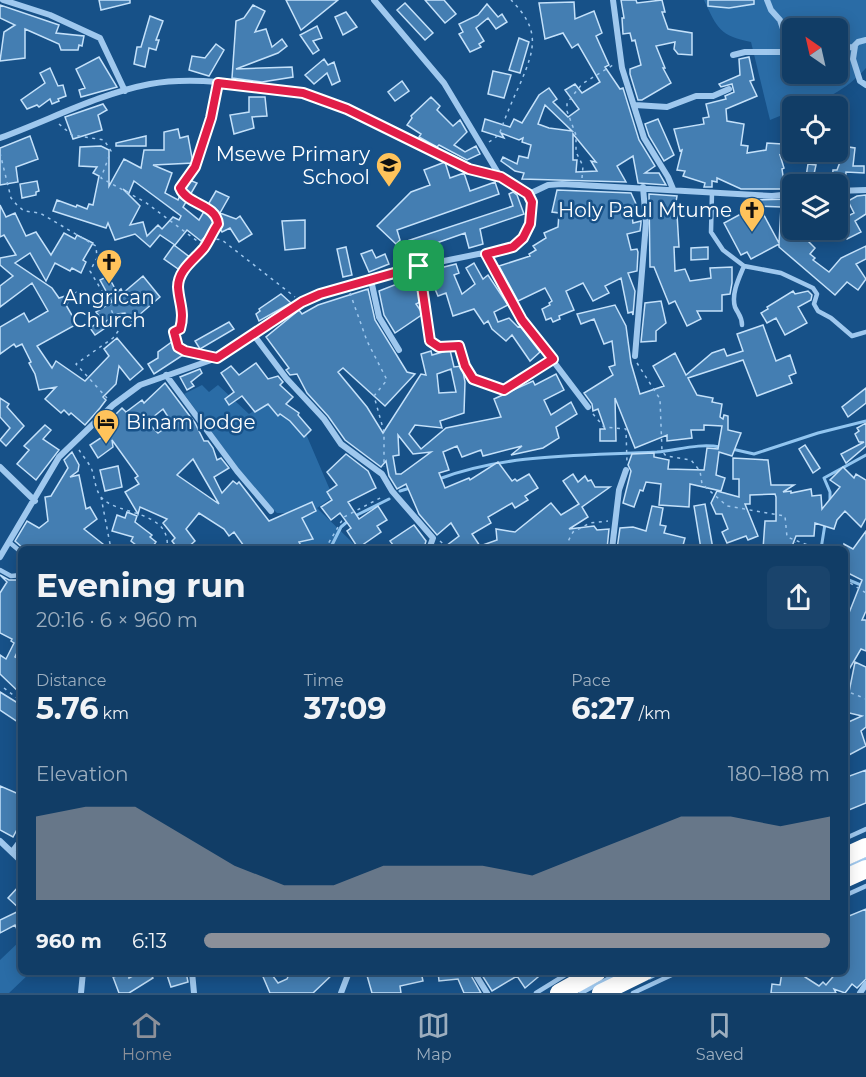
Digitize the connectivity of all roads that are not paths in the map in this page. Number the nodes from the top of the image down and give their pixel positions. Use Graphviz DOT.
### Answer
graph roads {
  1 [pos="3,0"];
  2 [pos="374,0"];
  3 [pos="613,0"];
  4 [pos="767,0"];
  5 [pos="782,26"];
  6 [pos="866,40"];
  7 [pos="855,46"];
  8 [pos="848,47"];
  9 [pos="782,53"];
  10 [pos="733,55"];
  11 [pos="866,85"];
  12 [pos="729,89"];
  13 [pos="125,91"];
  14 [pos="635,105"];
  15 [pos="0,138"];
  16 [pos="501,177"];
  17 [pos="643,187"];
  18 [pos="673,189"];
  19 [pos="866,190"];
  20 [pos="848,191"];
  21 [pos="712,192"];
  22 [pos="528,194"];
  23 [pos="782,195"];
  24 [pos="486,254"];
  25 [pos="744,266"];
  26 [pos="371,280"];
  27 [pos="742,325"];
  28 [pos="866,332"];
  29 [pos="254,334"];
  30 [pos="399,350"];
  31 [pos="635,356"];
  32 [pos="166,375"];
  33 [pos="588,407"];
  34 [pos="0,467"];
  35 [pos="626,470"];
  36 [pos="35,501"];
  37 [pos="271,511"];
  38 [pos="9,543"];
  39 [pos="431,546"];
  40 [pos="612,546"];
  41 [pos="18,550"];
  42 [pos="0,556"];
  43 [pos="0,570"];
  44 [pos="18,575"];
  45 [pos="866,829"];
  46 [pos="848,837"];
  47 [pos="0,841"];
  48 [pos="18,844"];
  49 [pos="866,847"];
  50 [pos="12,852"];
  51 [pos="848,855"];
  52 [pos="18,858"];
  53 [pos="866,859"];
  54 [pos="848,867"];
  55 [pos="866,869"];
  56 [pos="848,877"];
  57 [pos="866,886"];
  58 [pos="848,894"];
  59 [pos="83,975"];
  60 [pos="192,975"];
  61 [pos="348,975"];
  62 [pos="476,975"];
  63 [pos="567,975"];
  64 [pos="589,975"];
  65 [pos="615,975"];
  66 [pos="638,975"];
  67 [pos="672,975"];
  68 [pos="866,984"];
  69 [pos="556,987"];
  70 [pos="81,993"];
  71 [pos="195,993"];
  72 [pos="341,993"];
  73 [pos="487,993"];
  74 [pos="536,993"];
  75 [pos="581,993"];
  76 [pos="601,993"];
  77 [pos="633,993"];
  78 [pos="860,993"];
  1 -- 13 [label="street"];
  2 -- 16 [label="street"];
  3 -- 14 [label="street"];
  4 -- 5 [label="street"];
  6 -- 7 [label="street"];
  7 -- 8 [label="street"];
  7 -- 11 [label="street"];
  9 -- 10 [label="street"];
  12 -- 14 [label="street"];
  13 -- 15 [label="street"];
  13 -- 16 [label="street"];
  14 -- 18 [label="street"];
  16 -- 22 [label="street"];
  17 -- 18 [label="street"];
  17 -- 22 [label="street"];
  17 -- 31 [label="street"];
  18 -- 21 [label="street"];
  19 -- 20 [label="street"];
  21 -- 23 [label="street"];
  21 -- 25 [label="lane"];
  22 -- 24 [label="street"];
  24 -- 26 [label="street"];
  24 -- 33 [label="street"];
  25 -- 27 [label="lane"];
  25 -- 28 [label="lane"];
  26 -- 29 [label="street"];
  26 -- 30 [label="street"];
  29 -- 32 [label="street"];
  29 -- 39 [label="street"];
  32 -- 36 [label="street"];
  32 -- 37 [label="street"];
  34 -- 36 [label="street"];
  35 -- 40 [label="street"];
  36 -- 38 [label="street"];
  38 -- 41 [label="lane"];
  38 -- 42 [label="street"];
  43 -- 44 [label="lane"];
  45 -- 46 [label="lane"];
  47 -- 50 [label="street"];
  48 -- 50 [label="street"];
  49 -- 51 [label="highway"];
  50 -- 52 [label="street"];
  53 -- 54 [label="lane"];
  55 -- 56 [label="highway"];
  57 -- 58 [label="lane"];
  59 -- 70 [label="street"];
  60 -- 71 [label="street"];
  61 -- 72 [label="street"];
  62 -- 73 [label="street"];
  63 -- 69 [label="lane"];
  64 -- 69 [label="highway"];
  65 -- 75 [label="lane"];
  66 -- 76 [label="highway"];
  67 -- 77 [label="lane"];
  68 -- 78 [label="street"];
  69 -- 74 [label="lane"];
}
